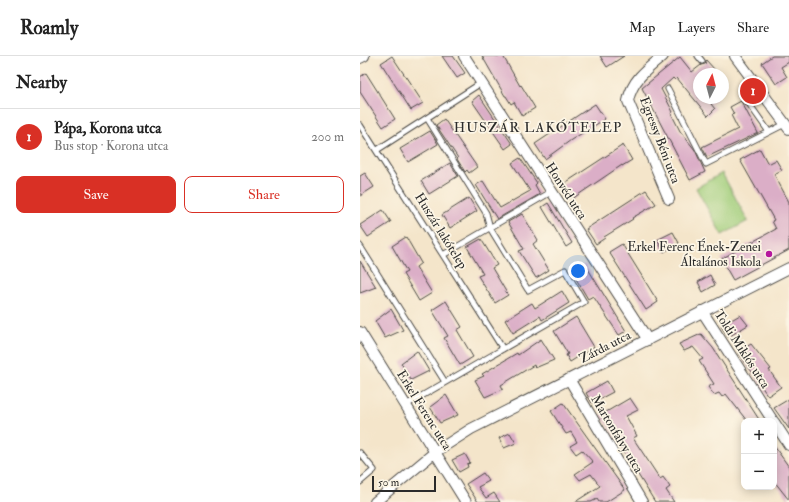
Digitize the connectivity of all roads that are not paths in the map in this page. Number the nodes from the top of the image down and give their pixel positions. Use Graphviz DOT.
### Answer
graph roads {
  1 [pos="364,56"];
  2 [pos="464,56"];
  3 [pos="663,56"];
  4 [pos="698,56"];
  5 [pos="735,56"];
  6 [pos="360,58"];
  7 [pos="702,61"];
  8 [pos="754,81"];
  9 [pos="481,83"];
  10 [pos="668,89"];
  11 [pos="427,118"];
  12 [pos="360,125"];
  13 [pos="787,126"];
  14 [pos="769,132"];
  15 [pos="377,150"];
  16 [pos="551,192"];
  17 [pos="669,199"];
  18 [pos="490,228"];
  19 [pos="360,246"];
  20 [pos="444,255"];
  21 [pos="789,268"];
  22 [pos="702,312"];
  23 [pos="360,332"];
  24 [pos="648,340"];
  25 [pos="503,350"];
  26 [pos="569,380"];
  27 [pos="445,382"];
  28 [pos="406,405"];
  29 [pos="771,418"];
  30 [pos="777,427"];
  31 [pos="789,445"];
  32 [pos="435,452"];
  33 [pos="360,453"];
  34 [pos="360,482"];
  35 [pos="375,502"];
  36 [pos="466,502"];
  37 [pos="642,502"];
  1 -- 6 [label="street"];
  2 -- 9 [label="street, Honvéd utca"];
  3 -- 17 [label="street, Egressy Béni utca"];
  4 -- 7 [label="lane"];
  5 -- 8 [label="street"];
  8 -- 13 [label="street"];
  8 -- 14 [label="lane"];
  9 -- 11 [label="lane"];
  9 -- 16 [label="street, Honvéd utca"];
  10 -- 14 [label="lane"];
  11 -- 15 [label="lane"];
  11 -- 18 [label="lane"];
  12 -- 15 [label="lane, Huszár lakótelep"];
  13 -- 14 [label="lane"];
  15 -- 20 [label="lane, Huszár lakótelep"];
  16 -- 18 [label="lane"];
  16 -- 24 [label="street, Honvéd utca"];
  18 -- 20 [label="lane"];
  18 -- 25 [label="lane"];
  19 -- 27 [label="lane"];
  20 -- 25 [label="lane, Huszár lakótelep"];
  21 -- 22 [label="street, Zárda utca"];
  22 -- 24 [label="street, Zárda utca"];
  22 -- 29 [label="street, Toldi Miklós utca"];
  23 -- 28 [label="street, Erkel Ferenc utca"];
  24 -- 26 [label="street, Zárda utca"];
  25 -- 27 [label="lane"];
  26 -- 32 [label="street, Zárda utca"];
  26 -- 37 [label="street, Martonfalvy utca"];
  27 -- 28 [label="lane"];
  28 -- 32 [label="street, Erkel Ferenc utca"];
  30 -- 31 [label="street, Toldi Miklós utca"];
  32 -- 35 [label="street, Zárda utca"];
  32 -- 36 [label="street, Erkel Ferenc utca"];
  33 -- 34 [label="lane"];
}
